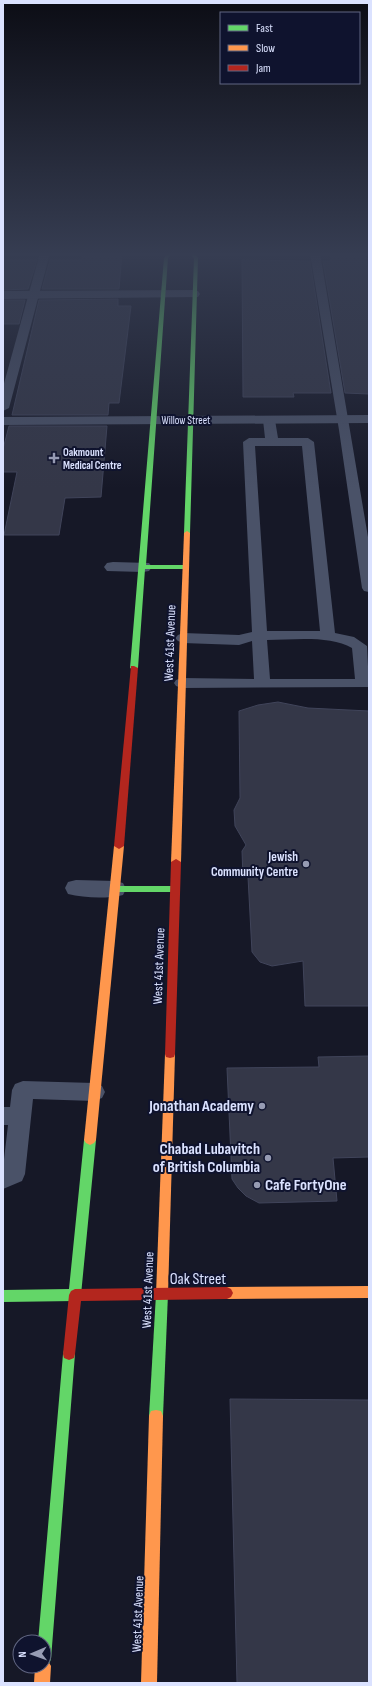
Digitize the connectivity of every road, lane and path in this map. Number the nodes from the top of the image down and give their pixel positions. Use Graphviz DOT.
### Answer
graph roads {
  1 [pos="21,332"];
  2 [pos="160,332"];
  3 [pos="193,332"];
  4 [pos="328,332"];
  5 [pos="3,408"];
  6 [pos="343,419"];
  7 [pos="369,419"];
  8 [pos="154,420"];
  9 [pos="191,420"];
  10 [pos="269,420"];
  11 [pos="3,421"];
  12 [pos="272,442"];
  13 [pos="113,567"];
  14 [pos="143,567"];
  15 [pos="186,567"];
  16 [pos="369,588"];
  17 [pos="259,635"];
  18 [pos="328,636"];
  19 [pos="183,638"];
  20 [pos="182,683"];
  21 [pos="262,683"];
  22 [pos="76,888"];
  23 [pos="115,888"];
  24 [pos="174,889"];
  25 [pos="94,1092"];
  26 [pos="12,1116"];
  27 [pos="3,1179"];
  28 [pos="369,1292"];
  29 [pos="162,1294"];
  30 [pos="75,1295"];
  31 [pos="3,1296"];
  32 [pos="46,1634"];
  33 [pos="149,1683"];
  1 -- 5 [label="lane"];
  2 -- 8 [label="main road"];
  3 -- 9 [label="main road, West 41st Avenue"];
  4 -- 6 [label="lane"];
  6 -- 7 [label="street, Willow Street"];
  6 -- 10 [label="street, Willow Street"];
  6 -- 16 [label="lane"];
  8 -- 9 [label="street, Willow Street"];
  8 -- 11 [label="street, Willow Street"];
  8 -- 14 [label="main road"];
  9 -- 10 [label="street, Willow Street"];
  9 -- 15 [label="main road, West 41st Avenue"];
  10 -- 12 [label="lane"];
  12 -- 17 [label="lane"];
  12 -- 18 [label="lane"];
  13 -- 14 [label="street"];
  14 -- 15 [label="main road"];
  14 -- 23 [label="main road"];
  15 -- 19 [label="main road, West 41st Avenue"];
  17 -- 18 [label="lane"];
  17 -- 19 [label="lane"];
  17 -- 21 [label="lane"];
  18 -- 21 [label="lane"];
  19 -- 20 [label="main road, West 41st Avenue"];
  20 -- 21 [label="lane"];
  20 -- 24 [label="main road, West 41st Avenue"];
  22 -- 23 [label="street"];
  23 -- 24 [label="main road"];
  23 -- 25 [label="main road"];
  24 -- 29 [label="main road, West 41st Avenue"];
  25 -- 26 [label="lane"];
  25 -- 30 [label="main road"];
  26 -- 27 [label="lane"];
  28 -- 29 [label="main road, Oak Street"];
  29 -- 30 [label="main road, Oak Street"];
  29 -- 33 [label="main road, West 41st Avenue"];
  30 -- 31 [label="main road, Oak Street"];
  30 -- 32 [label="main road"];
}
